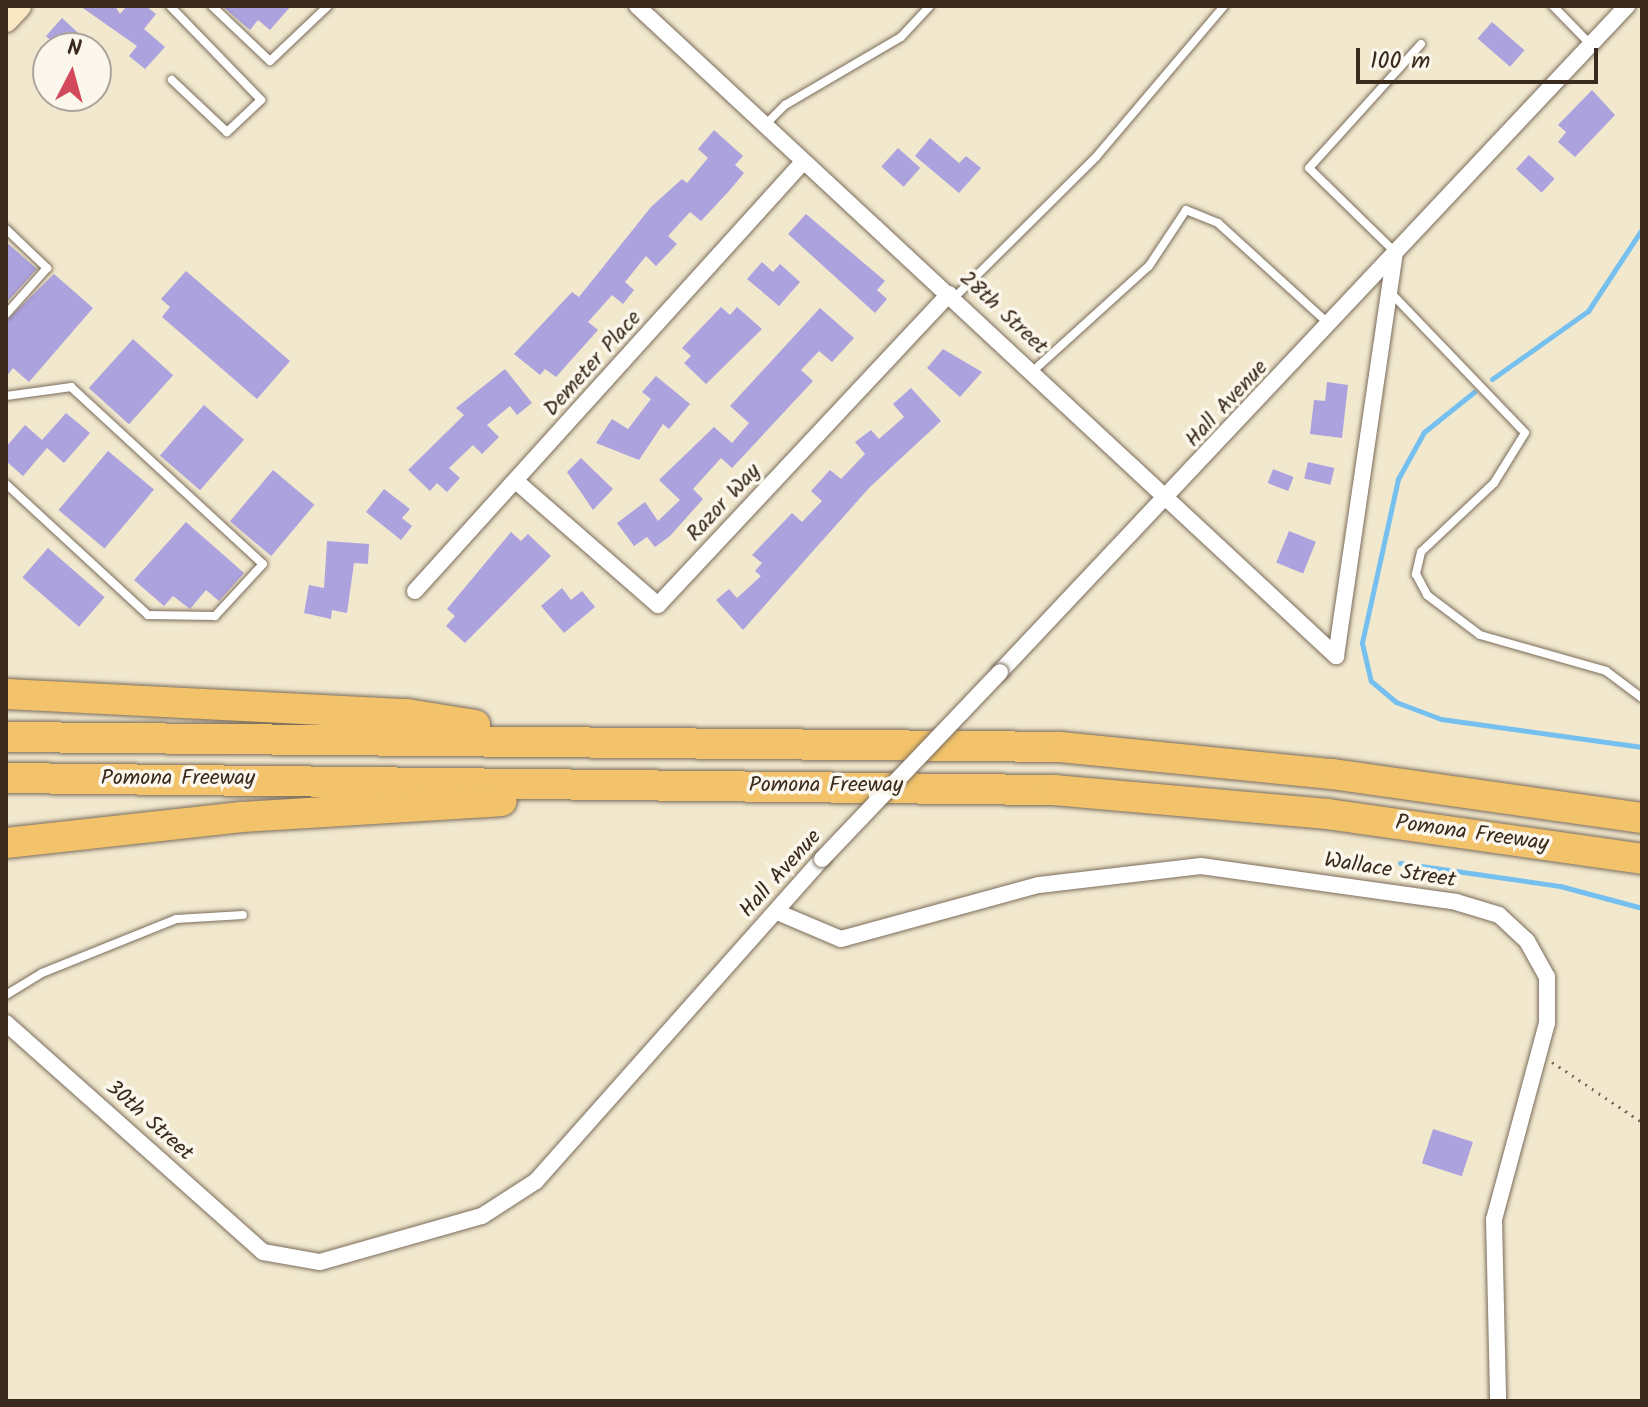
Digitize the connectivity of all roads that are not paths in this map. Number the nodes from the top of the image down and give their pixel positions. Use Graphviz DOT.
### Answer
graph roads {
  1 [pos="19,6"];
  2 [pos="170,6"];
  3 [pos="212,6"];
  4 [pos="328,6"];
  5 [pos="637,6"];
  6 [pos="930,6"];
  7 [pos="1224,6"];
  8 [pos="1553,6"];
  9 [pos="1627,6"];
  10 [pos="6,20"];
  11 [pos="1421,44"];
  12 [pos="1592,45"];
  13 [pos="172,80"];
  14 [pos="764,126"];
  15 [pos="802,163"];
  16 [pos="6,229"];
  17 [pos="1396,252"];
  18 [pos="1390,292"];
  19 [pos="952,296"];
  20 [pos="6,314"];
  21 [pos="1330,325"];
  22 [pos="1033,371"];
  23 [pos="6,396"];
  24 [pos="517,482"];
  25 [pos="6,484"];
  26 [pos="1170,497"];
  27 [pos="415,591"];
  28 [pos="6,694"];
  29 [pos="1642,698"];
  30 [pos="6,737"];
  31 [pos="563,739"];
  32 [pos="6,778"];
  33 [pos="737,787"];
  34 [pos="1642,818"];
  35 [pos="6,843"];
  36 [pos="1642,859"];
  37 [pos="777,912"];
  38 [pos="243,915"];
  39 [pos="6,995"];
  40 [pos="6,1023"];
  41 [pos="263,1252"];
  42 [pos="1498,1401"];
  1 -- 10 [label="main road"];
  2 -- 13 [label="lane"];
  3 -- 4 [label="lane"];
  5 -- 14 [label="street, 28th Street"];
  6 -- 14 [label="lane"];
  7 -- 19 [label="lane"];
  8 -- 12 [label="lane"];
  9 -- 12 [label="street, Hall Avenue"];
  11 -- 17 [label="lane"];
  12 -- 17 [label="street, Hall Avenue"];
  14 -- 15 [label="street, 28th Street"];
  15 -- 19 [label="street, 28th Street"];
  15 -- 24 [label="street, Demeter Place"];
  16 -- 20 [label="lane"];
  17 -- 18 [label="street"];
  17 -- 21 [label="street, Hall Avenue"];
  18 -- 26 [label="street, 28th Street"];
  18 -- 29 [label="lane"];
  19 -- 22 [label="street, 28th Street"];
  19 -- 24 [label="street, Razor Way"];
  21 -- 22 [label="lane"];
  21 -- 26 [label="street, Hall Avenue"];
  22 -- 26 [label="street, 28th Street"];
  23 -- 25 [label="lane"];
  24 -- 27 [label="street, Demeter Place"];
  26 -- 37 [label="street, Hall Avenue, bridge"];
  28 -- 31 [label="highway"];
  30 -- 31 [label="highway, Pomona Freeway"];
  31 -- 34 [label="highway, Pomona Freeway"];
  32 -- 33 [label="highway, Pomona Freeway"];
  33 -- 35 [label="highway"];
  33 -- 36 [label="highway, Pomona Freeway"];
  37 -- 41 [label="street, Hall Avenue"];
  37 -- 42 [label="street, Wallace Street"];
  38 -- 39 [label="lane"];
  40 -- 41 [label="street, 30th Street"];
}
